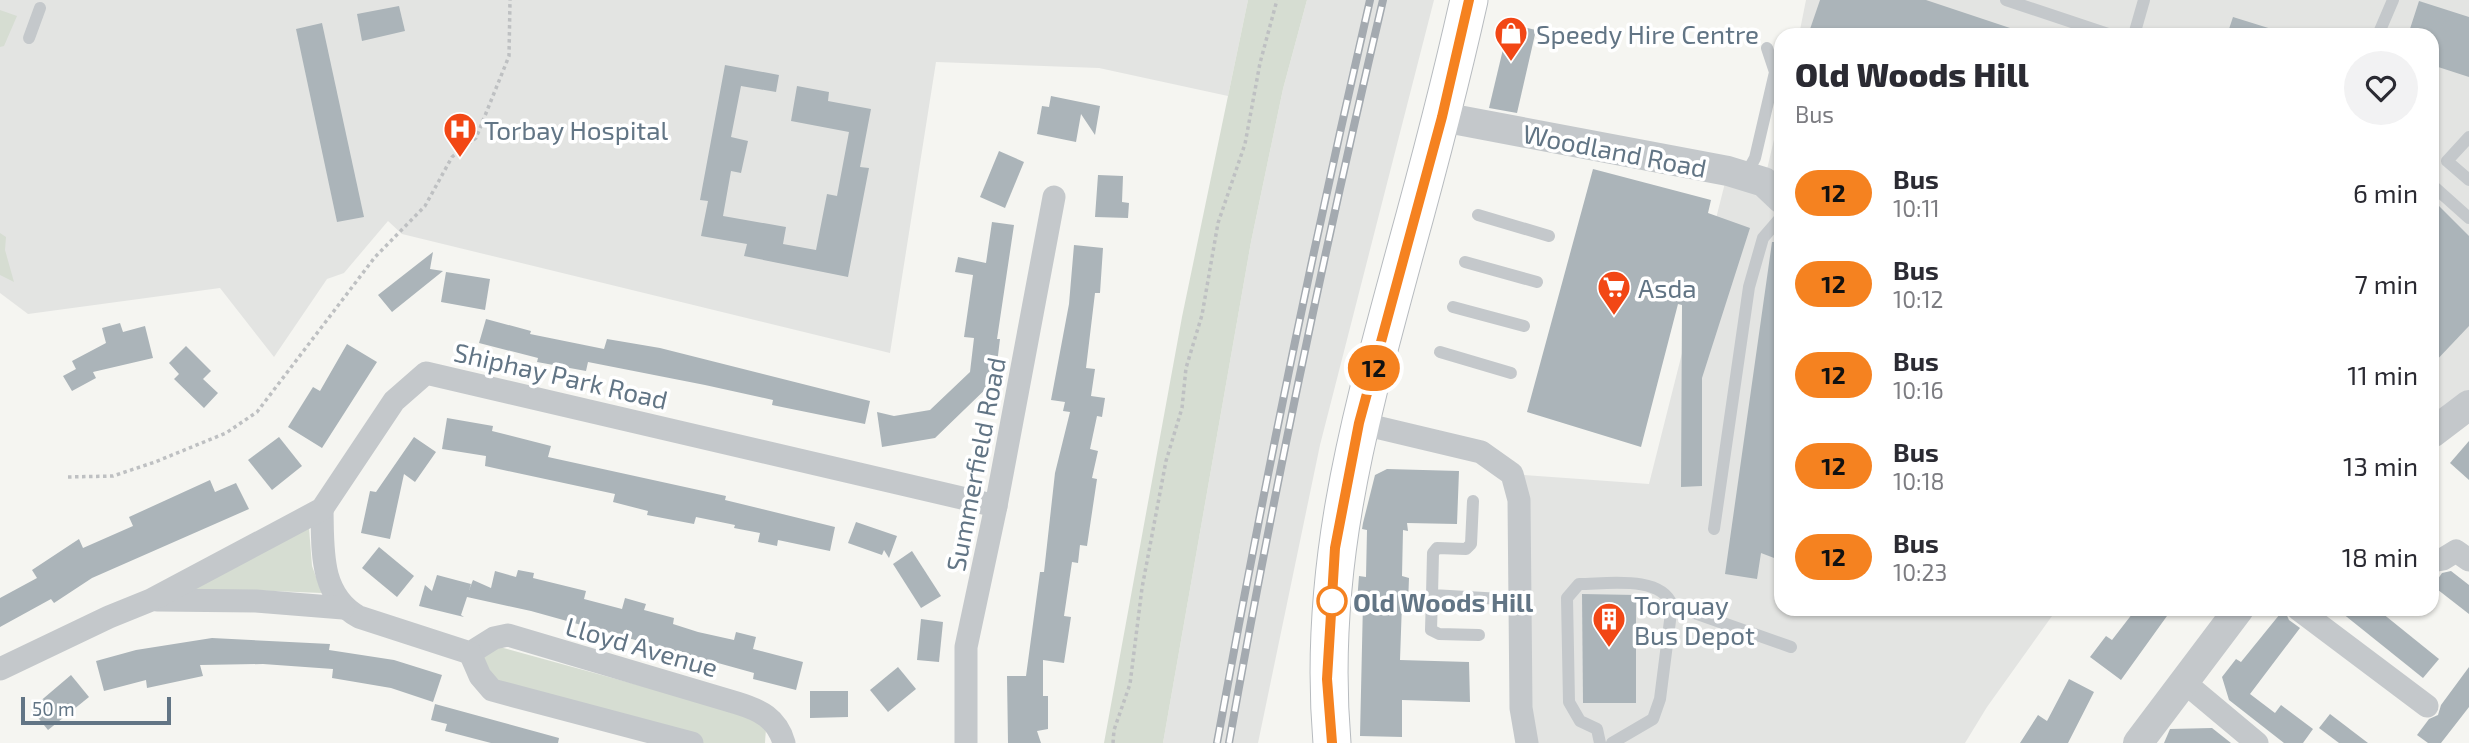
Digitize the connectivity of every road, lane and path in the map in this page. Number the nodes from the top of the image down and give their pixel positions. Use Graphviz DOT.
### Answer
graph roads {
  1 [pos="510,0"];
  2 [pos="1277,0"];
  3 [pos="1469,0"];
  4 [pos="2006,0"];
  5 [pos="2144,0"];
  6 [pos="2393,0"];
  7 [pos="40,8"];
  8 [pos="2090,28"];
  9 [pos="2136,28"];
  10 [pos="2381,28"];
  11 [pos="29,38"];
  12 [pos="1767,48"];
  13 [pos="1442,117"];
  14 [pos="2469,137"];
  15 [pos="1745,176"];
  16 [pos="2469,180"];
  17 [pos="1774,191"];
  18 [pos="2439,191"];
  19 [pos="1054,197"];
  20 [pos="1478,215"];
  21 [pos="2469,218"];
  22 [pos="1774,225"];
  23 [pos="1549,236"];
  24 [pos="1465,262"];
  25 [pos="1537,282"];
  26 [pos="1453,307"];
  27 [pos="1524,326"];
  28 [pos="1440,352"];
  29 [pos="1511,373"];
  30 [pos="2468,407"];
  31 [pos="1359,423"];
  32 [pos="2439,428"];
  33 [pos="68,477"];
  34 [pos="1473,501"];
  35 [pos="996,506"];
  36 [pos="322,509"];
  37 [pos="1714,529"];
  38 [pos="2469,559"];
  39 [pos="2439,560"];
  40 [pos="1432,595"];
  41 [pos="151,600"];
  42 [pos="1518,600"];
  43 [pos="1672,606"];
  44 [pos="343,608"];
  45 [pos="2234,616"];
  46 [pos="2307,616"];
  47 [pos="1479,635"];
  48 [pos="1791,647"];
  49 [pos="470,653"];
  50 [pos="0,669"];
  51 [pos="2184,682"];
  52 [pos="2427,706"];
  53 [pos="692,743"];
  54 [pos="784,743"];
  55 [pos="965,743"];
  56 [pos="1113,743"];
  57 [pos="1332,743"];
  58 [pos="1527,743"];
  59 [pos="1600,743"];
  60 [pos="1612,743"];
  61 [pos="2138,743"];
  62 [pos="2257,743"];
  1 -- 33 [label="path"];
  2 -- 56 [label="path"];
  3 -- 13 [label="main road"];
  4 -- 8 [label="lane"];
  5 -- 9 [label="lane"];
  6 -- 10 [label="lane"];
  7 -- 11 [label="lane"];
  12 -- 15 [label="lane"];
  13 -- 15 [label="street, Woodland Road"];
  13 -- 31 [label="main road"];
  14 -- 16 [label="lane"];
  15 -- 17 [label="street, Woodland Road"];
  18 -- 21 [label="lane"];
  19 -- 35 [label="street, Summerfield Road"];
  20 -- 23 [label="lane"];
  22 -- 37 [label="lane"];
  24 -- 25 [label="lane"];
  26 -- 27 [label="lane"];
  28 -- 29 [label="lane"];
  30 -- 32 [label="street"];
  31 -- 42 [label="street"];
  31 -- 57 [label="main road"];
  34 -- 40 [label="lane"];
  35 -- 36 [label="street, Shiphay Park Road"];
  35 -- 55 [label="street, Summerfield Road"];
  36 -- 41 [label="street, Shiphay Park Road"];
  36 -- 44 [label="street"];
  38 -- 39 [label="street"];
  40 -- 42 [label="lane"];
  40 -- 47 [label="lane"];
  41 -- 44 [label="street"];
  41 -- 50 [label="street, Shiphay Park Road"];
  42 -- 58 [label="street"];
  43 -- 48 [label="lane"];
  43 -- 59 [label="lane"];
  43 -- 60 [label="lane"];
  44 -- 49 [label="street"];
  45 -- 51 [label="street"];
  46 -- 52 [label="street"];
  49 -- 53 [label="street"];
  49 -- 54 [label="street, Lloyd Avenue"];
  51 -- 61 [label="street"];
  51 -- 62 [label="street"];
}
